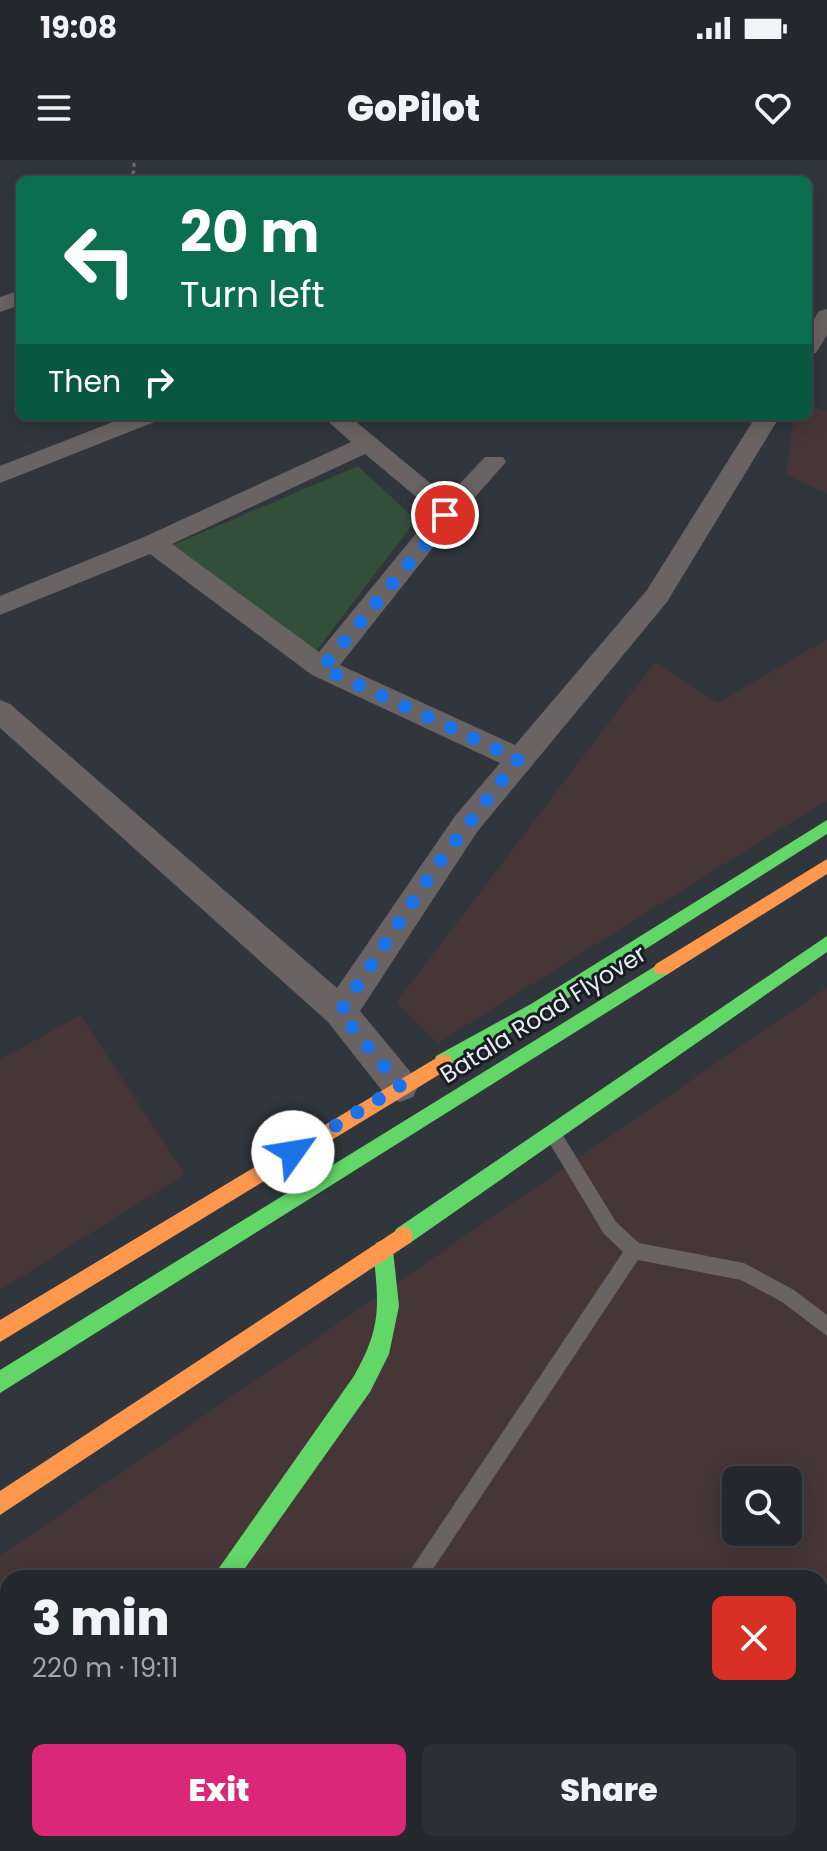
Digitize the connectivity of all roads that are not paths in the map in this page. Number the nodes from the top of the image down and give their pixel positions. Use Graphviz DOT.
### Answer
graph roads {
  1 [pos="827,316"];
  2 [pos="812,341"];
  3 [pos="139,420"];
  4 [pos="339,420"];
  5 [pos="766,420"];
  6 [pos="367,444"];
  7 [pos="494,462"];
  8 [pos="0,475"];
  9 [pos="445,515"];
  10 [pos="153,543"];
  11 [pos="0,606"];
  12 [pos="322,668"];
  13 [pos="5,721"];
  14 [pos="518,759"];
  15 [pos="827,826"];
  16 [pos="827,866"];
  17 [pos="827,943"];
  18 [pos="340,1012"];
  19 [pos="400,1086"];
  20 [pos="552,1133"];
  21 [pos="383,1250"];
  22 [pos="634,1251"];
  23 [pos="827,1327"];
  24 [pos="0,1332"];
  25 [pos="0,1382"];
  26 [pos="0,1504"];
  27 [pos="230,1570"];
  28 [pos="420,1570"];
  1 -- 2 [label="street"];
  3 -- 8 [label="street"];
  4 -- 6 [label="street"];
  5 -- 14 [label="street"];
  6 -- 9 [label="street"];
  6 -- 10 [label="street"];
  7 -- 9 [label="street"];
  9 -- 12 [label="street"];
  10 -- 11 [label="street"];
  10 -- 12 [label="street"];
  12 -- 14 [label="street"];
  13 -- 18 [label="street"];
  14 -- 18 [label="street"];
  15 -- 19 [label="main road"];
  16 -- 25 [label="main road, Batala Road Flyover"];
  17 -- 20 [label="main road"];
  18 -- 19 [label="street"];
  19 -- 24 [label="main road"];
  20 -- 21 [label="main road"];
  20 -- 22 [label="lane"];
  21 -- 26 [label="main road"];
  21 -- 27 [label="main road"];
  22 -- 23 [label="lane"];
  22 -- 28 [label="lane"];
}
